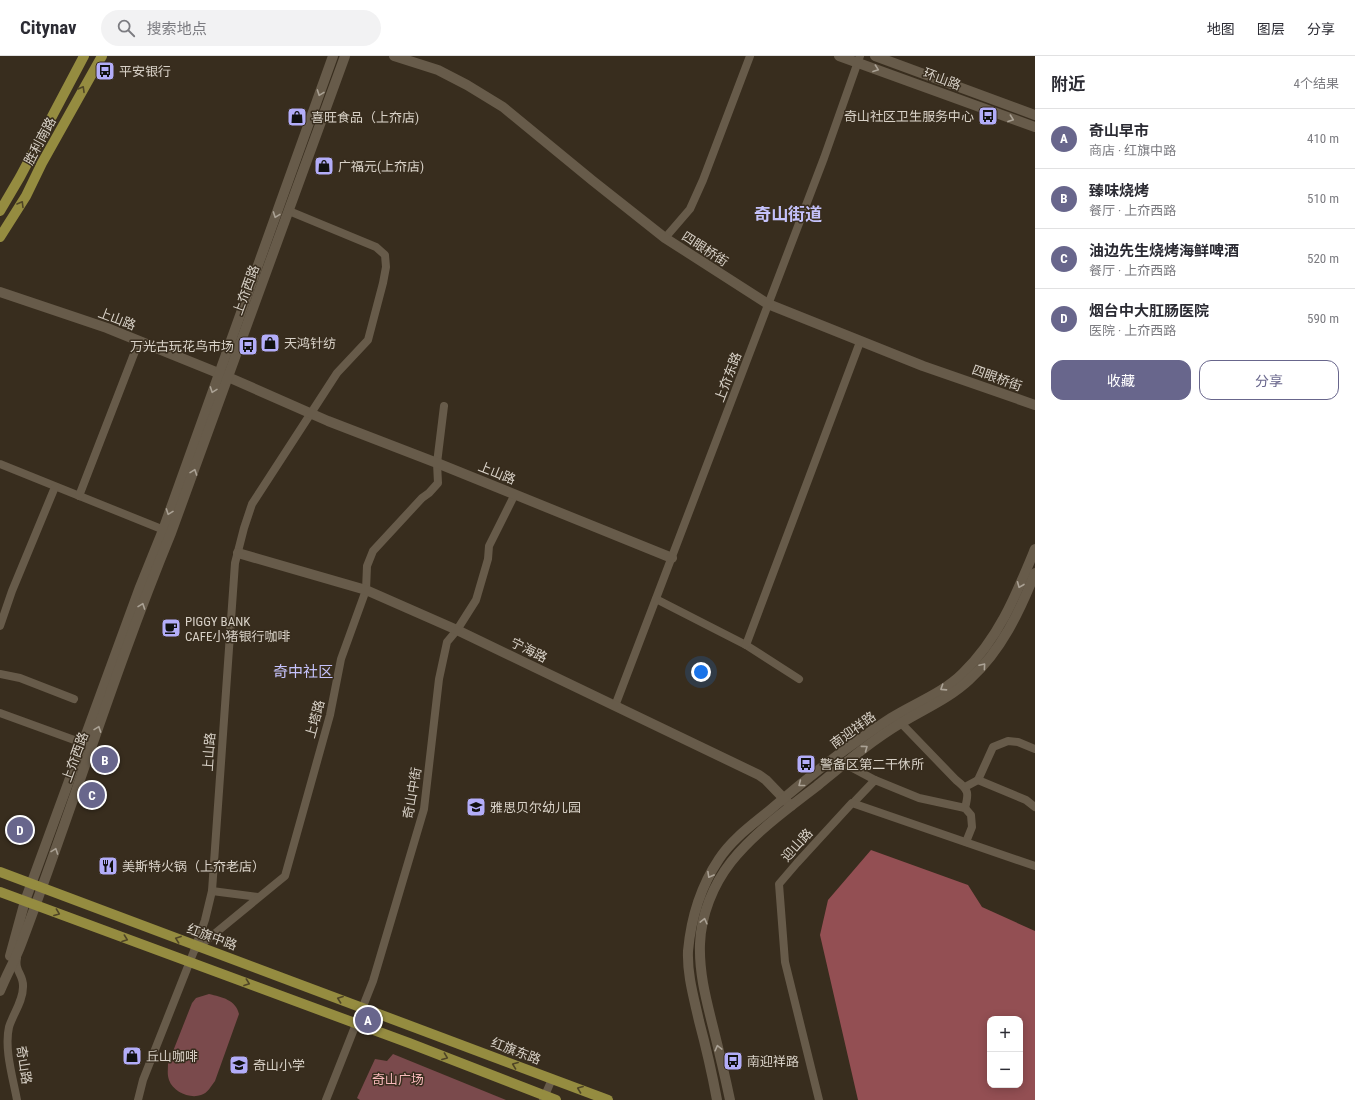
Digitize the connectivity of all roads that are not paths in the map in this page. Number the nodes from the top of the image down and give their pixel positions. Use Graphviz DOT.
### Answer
graph roads {
  1 [pos="84,56"];
  2 [pos="102,56"];
  3 [pos="333,56"];
  4 [pos="345,56"];
  5 [pos="394,56"];
  6 [pos="750,56"];
  7 [pos="839,56"];
  8 [pos="874,56"];
  9 [pos="859,59"];
  10 [pos="1035,115"];
  11 [pos="1035,127"];
  12 [pos="0,211"];
  13 [pos="289,211"];
  14 [pos="0,237"];
  15 [pos="665,238"];
  16 [pos="0,292"];
  17 [pos="768,304"];
  18 [pos="139,341"];
  19 [pos="860,342"];
  20 [pos="224,375"];
  21 [pos="1035,405"];
  22 [pos="444,406"];
  23 [pos="312,413"];
  24 [pos="438,462"];
  25 [pos="0,464"];
  26 [pos="55,486"];
  27 [pos="515,494"];
  28 [pos="79,496"];
  29 [pos="167,531"];
  30 [pos="1035,549"];
  31 [pos="238,553"];
  32 [pos="672,558"];
  33 [pos="1035,573"];
  34 [pos="366,590"];
  35 [pos="656,599"];
  36 [pos="0,626"];
  37 [pos="457,630"];
  38 [pos="746,645"];
  39 [pos="0,674"];
  40 [pos="799,679"];
  41 [pos="74,699"];
  42 [pos="615,706"];
  43 [pos="0,713"];
  44 [pos="896,720"];
  45 [pos="88,745"];
  46 [pos="1035,749"];
  47 [pos="845,764"];
  48 [pos="875,780"];
  49 [pos="978,780"];
  50 [pos="965,787"];
  51 [pos="784,798"];
  52 [pos="856,801"];
  53 [pos="791,806"];
  54 [pos="1035,807"];
  55 [pos="965,808"];
  56 [pos="966,842"];
  57 [pos="1035,866"];
  58 [pos="0,872"];
  59 [pos="37,886"];
  60 [pos="212,891"];
  61 [pos="0,892"];
  62 [pos="258,897"];
  63 [pos="30,903"];
  64 [pos="16,947"];
  65 [pos="194,951"];
  66 [pos="0,990"];
  67 [pos="416,1027"];
  68 [pos="552,1079"];
  69 [pos="544,1098"];
  70 [pos="17,1100"];
  71 [pos="138,1100"];
  72 [pos="326,1100"];
  73 [pos="556,1100"];
  74 [pos="608,1100"];
  75 [pos="717,1100"];
  76 [pos="730,1100"];
  77 [pos="819,1100"];
  1 -- 12 [label="main road, 胜利南路"];
  14 -- 2 [label="main road, 胜利南路, one-way"];
  3 -- 20 [label="street, 上夼西路, one-way"];
  4 -- 13 [label="street, 上夼西路"];
  5 -- 15 [label="street, 四眼桥街"];
  6 -- 15 [label="street"];
  7 -- 9 [label="street, 环山路"];
  8 -- 10 [label="street, 环山路"];
  9 -- 11 [label="street, 环山路, one-way"];
  9 -- 17 [label="street, 上夼东路"];
  13 -- 20 [label="street, 上夼西路"];
  13 -- 23 [label="street, 上山路"];
  15 -- 17 [label="street, 四眼桥街"];
  16 -- 18 [label="street, 上山路"];
  17 -- 19 [label="street, 四眼桥街"];
  17 -- 32 [label="street, 上夼东路"];
  18 -- 20 [label="street, 上山路"];
  18 -- 28 [label="street"];
  19 -- 21 [label="street, 四眼桥街"];
  19 -- 38 [label="street"];
  20 -- 23 [label="street, 上山路"];
  20 -- 29 [label="street, 上夼西路"];
  22 -- 24 [label="street, 上塔路"];
  23 -- 24 [label="street, 上山路"];
  23 -- 31 [label="street, 上山路"];
  24 -- 27 [label="street, 上山路"];
  24 -- 34 [label="street, 上塔路"];
  25 -- 26 [label="street"];
  26 -- 28 [label="street"];
  26 -- 36 [label="street"];
  27 -- 32 [label="street, 上山路"];
  27 -- 37 [label="street, 奇山中街"];
  28 -- 29 [label="street"];
  29 -- 45 [label="street, 上夼西路"];
  30 -- 44 [label="street, 南迎祥路, one-way"];
  31 -- 34 [label="street, 宁海路"];
  31 -- 60 [label="street, 上山路"];
  32 -- 35 [label="street, 上夼东路"];
  44 -- 33 [label="street, 南迎祥路, one-way"];
  34 -- 37 [label="street, 宁海路"];
  34 -- 62 [label="street, 上塔路"];
  35 -- 38 [label="street"];
  35 -- 42 [label="street, 上夼东路"];
  37 -- 42 [label="street, 宁海路"];
  37 -- 72 [label="street, 奇山中街"];
  38 -- 40 [label="street"];
  39 -- 41 [label="street"];
  42 -- 51 [label="street, 宁海路"];
  43 -- 45 [label="street"];
  47 -- 44 [label="street, 南迎祥路, one-way"];
  44 -- 50 [label="street"];
  44 -- 51 [label="street, 南迎祥路, one-way"];
  45 -- 59 [label="street, 上夼西路"];
  46 -- 49 [label="street"];
  47 -- 48 [label="street"];
  47 -- 53 [label="street, 南迎祥路"];
  48 -- 52 [label="street"];
  48 -- 55 [label="street"];
  49 -- 50 [label="street"];
  49 -- 54 [label="street"];
  50 -- 55 [label="street"];
  51 -- 53 [label="street, 宁海路"];
  51 -- 75 [label="street, 南迎祥路, one-way"];
  76 -- 53 [label="street, 南迎祥路, one-way"];
  55 -- 56 [label="street"];
  56 -- 57 [label="street, 迎山路"];
  56 -- 77 [label="street, 迎山路"];
  58 -- 59 [label="main road, 红旗中路"];
  59 -- 63 [label="street, 上夼西路"];
  67 -- 59 [label="main road, 红旗中路, one-way"];
  60 -- 62 [label="street"];
  60 -- 65 [label="street, 上山路"];
  61 -- 63 [label="main road"];
  62 -- 65 [label="street, 上塔路"];
  63 -- 64 [label="street, 上夼西路"];
  63 -- 69 [label="main road, one-way"];
  64 -- 66 [label="street, 上夼西路"];
  64 -- 70 [label="street, 奇山路"];
  65 -- 71 [label="street, 上山路"];
  68 -- 67 [label="main road, 红旗东路, one-way"];
  68 -- 69 [label="street"];
  74 -- 68 [label="main road, 红旗东路, one-way"];
  69 -- 73 [label="main road"];
}
